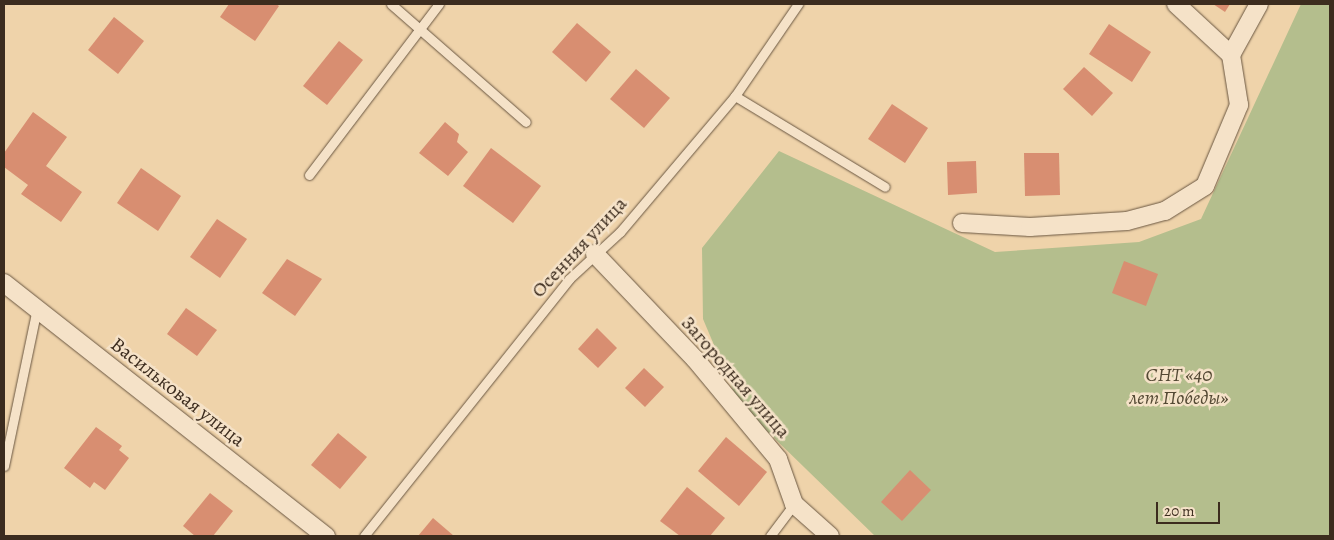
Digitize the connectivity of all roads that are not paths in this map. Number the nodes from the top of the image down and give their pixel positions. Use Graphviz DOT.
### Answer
graph roads {
  1 [pos="391,4"];
  2 [pos="439,4"];
  3 [pos="798,4"];
  4 [pos="1176,4"];
  5 [pos="1259,4"];
  6 [pos="419,27"];
  7 [pos="1231,56"];
  8 [pos="735,96"];
  9 [pos="526,122"];
  10 [pos="309,175"];
  11 [pos="885,187"];
  12 [pos="962,223"];
  13 [pos="595,254"];
  14 [pos="4,283"];
  15 [pos="37,308"];
  16 [pos="4,466"];
  17 [pos="794,504"];
  18 [pos="326,536"];
  19 [pos="364,536"];
  20 [pos="770,536"];
  21 [pos="830,536"];
  1 -- 6 [label="lane"];
  2 -- 6 [label="lane"];
  3 -- 8 [label="lane, Осенняя улица"];
  4 -- 7 [label="street"];
  5 -- 7 [label="street"];
  6 -- 9 [label="lane"];
  6 -- 10 [label="lane"];
  7 -- 12 [label="street"];
  8 -- 11 [label="lane"];
  8 -- 13 [label="lane, Осенняя улица"];
  13 -- 17 [label="street, Загородная улица"];
  13 -- 19 [label="lane, Осенняя улица"];
  14 -- 15 [label="street, Васильковая улица"];
  15 -- 16 [label="lane"];
  15 -- 18 [label="street, Васильковая улица"];
  17 -- 20 [label="lane"];
  17 -- 21 [label="street, Загородная улица"];
}
